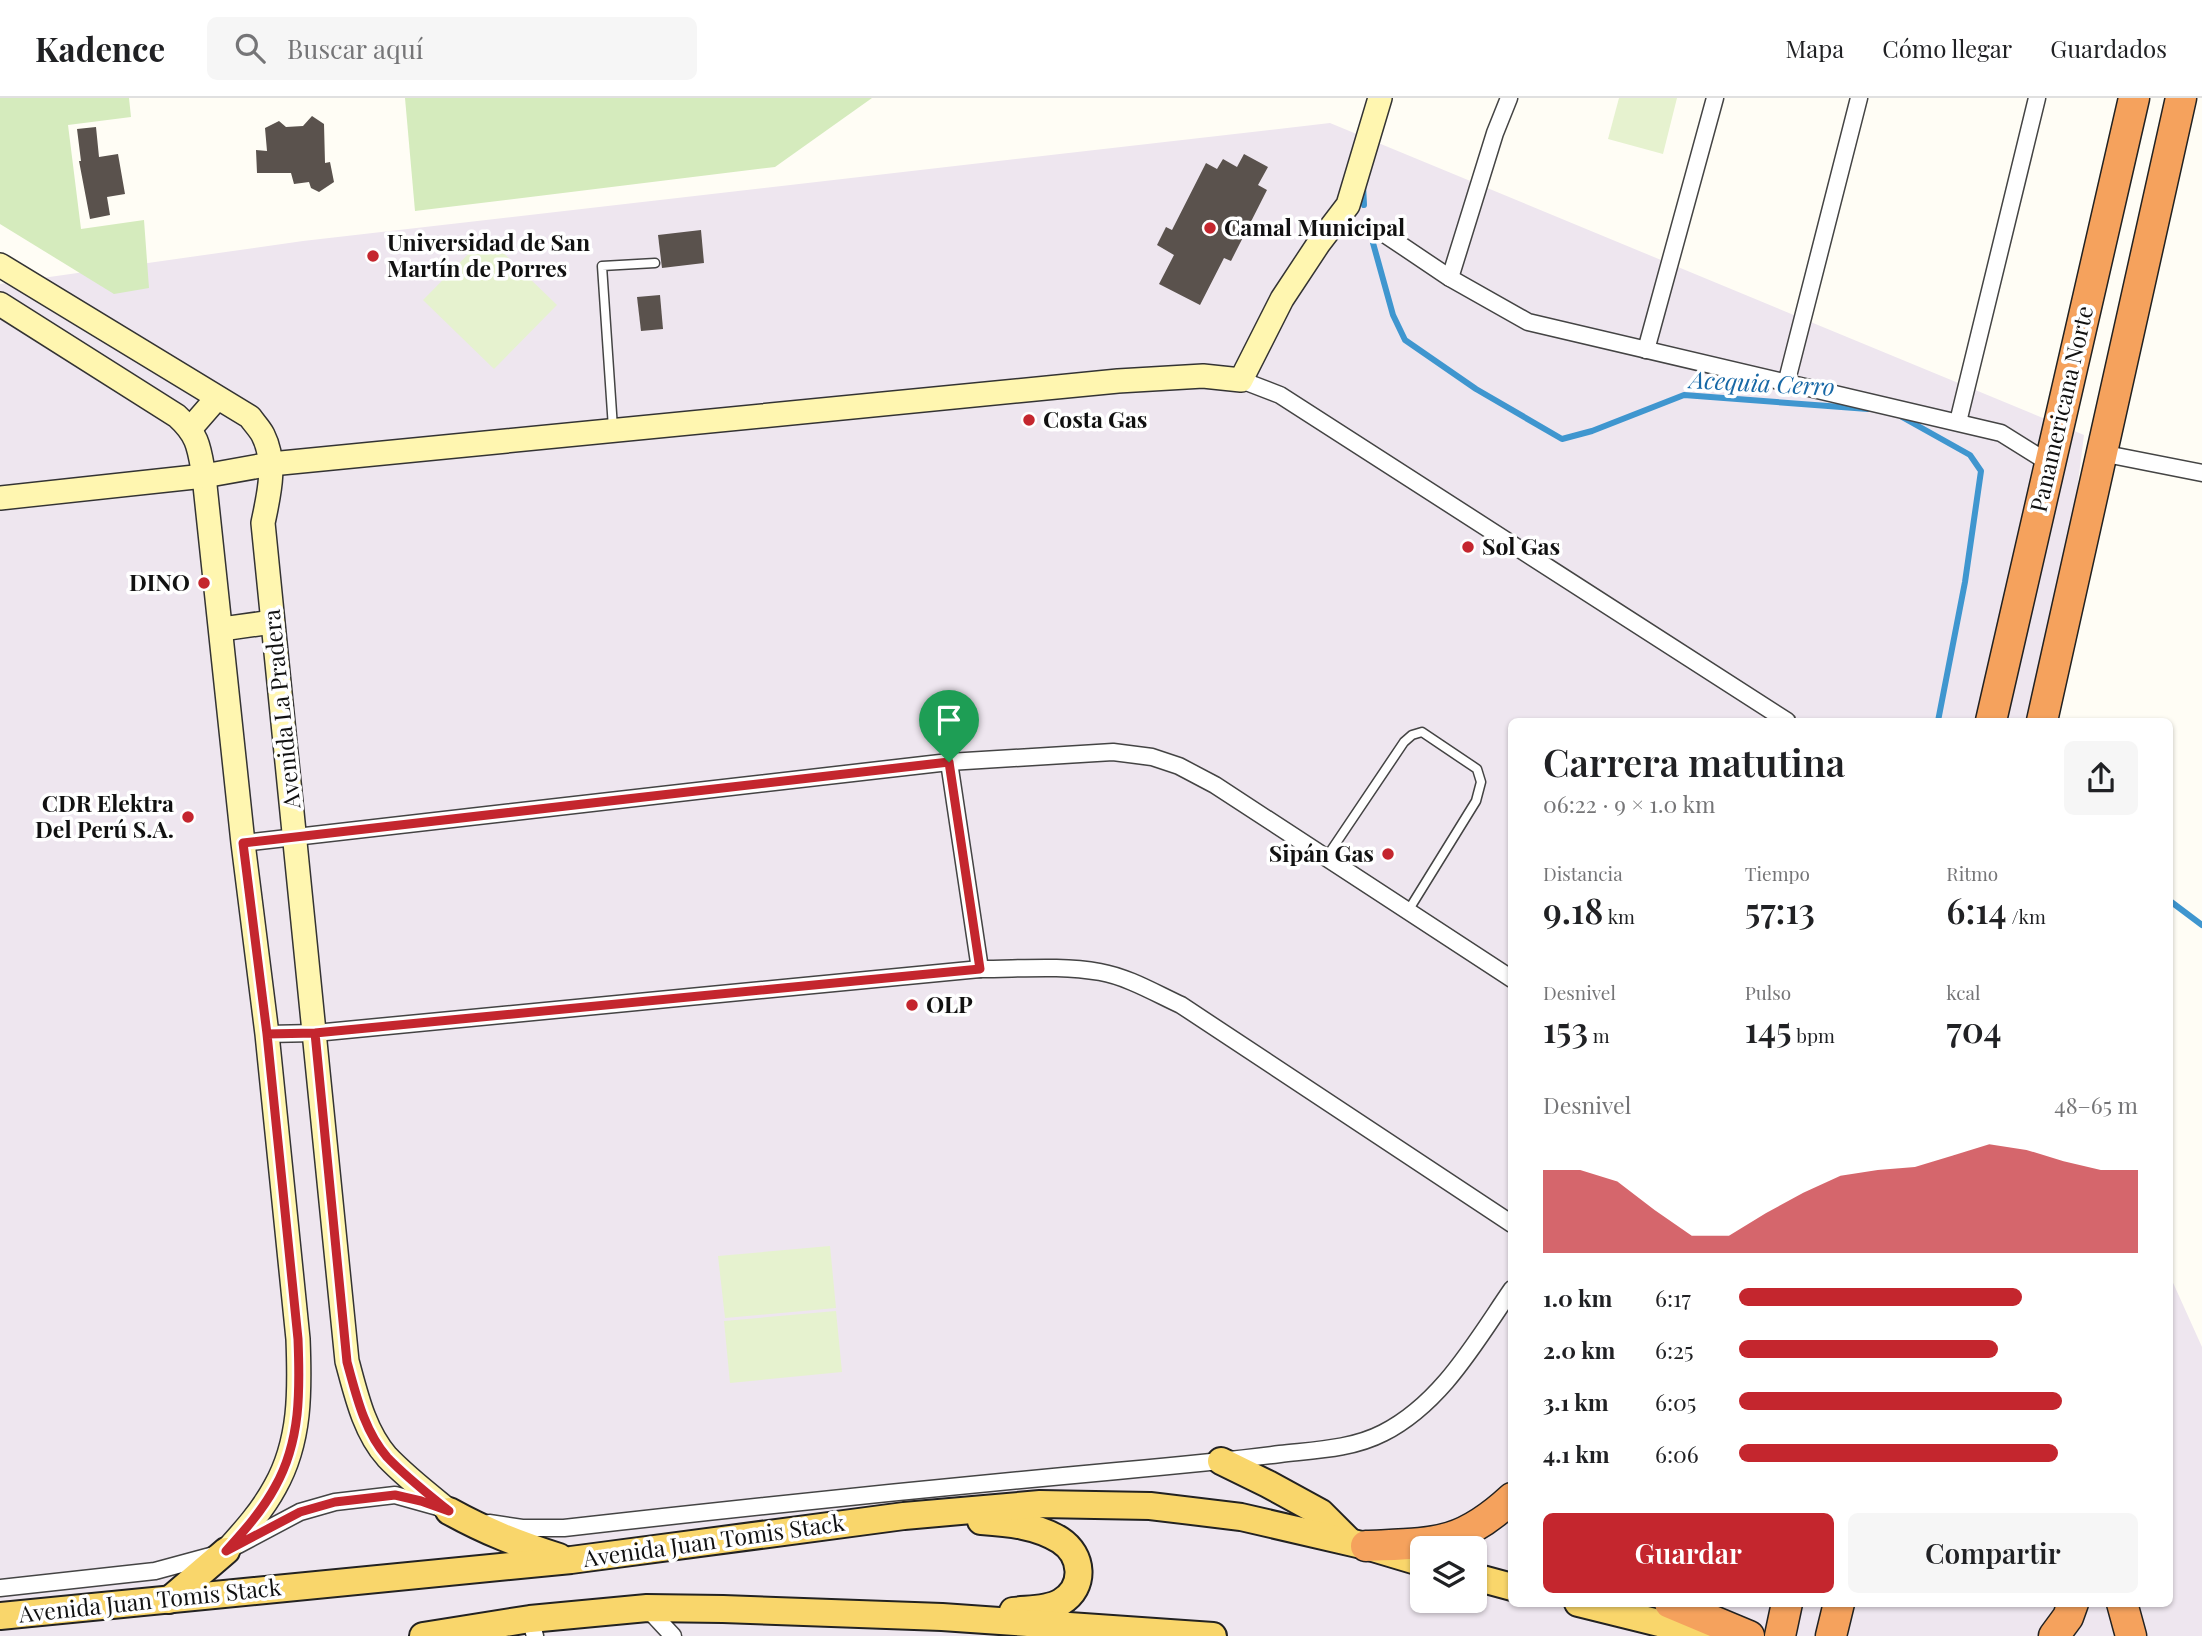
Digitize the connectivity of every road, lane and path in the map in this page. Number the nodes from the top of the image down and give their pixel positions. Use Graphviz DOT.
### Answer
graph roads {
  1 [pos="1380,98"];
  2 [pos="1508,98"];
  3 [pos="1715,98"];
  4 [pos="1859,98"];
  5 [pos="2037,98"];
  6 [pos="2134,98"];
  7 [pos="2180,98"];
  8 [pos="1383,233"];
  9 [pos="655,263"];
  10 [pos="0,265"];
  11 [pos="1450,278"];
  12 [pos="2,310"];
  13 [pos="1646,350"];
  14 [pos="1241,380"];
  15 [pos="1786,383"];
  16 [pos="217,398"];
  17 [pos="1958,422"];
  18 [pos="190,429"];
  19 [pos="613,431"];
  20 [pos="2101,453"];
  21 [pos="2049,463"];
  22 [pos="271,464"];
  23 [pos="2202,472"];
  24 [pos="204,476"];
  25 [pos="0,498"];
  26 [pos="272,622"];
  27 [pos="222,629"];
  28 [pos="1782,718"];
  29 [pos="1992,718"];
  30 [pos="2043,718"];
  31 [pos="949,762"];
  32 [pos="296,837"];
  33 [pos="243,843"];
  34 [pos="1326,858"];
  35 [pos="1408,911"];
  36 [pos="980,969"];
  37 [pos="1508,976"];
  38 [pos="315,1033"];
  39 [pos="267,1034"];
  40 [pos="1508,1221"];
  41 [pos="1508,1295"];
  42 [pos="1221,1461"];
  43 [pos="1508,1501"];
  44 [pos="449,1511"];
  45 [pos="904,1516"];
  46 [pos="1358,1544"];
  47 [pos="226,1551"];
  48 [pos="1410,1559"];
  49 [pos="571,1560"];
  50 [pos="1487,1580"];
  51 [pos="1508,1586"];
  52 [pos="0,1588"];
  53 [pos="169,1600"];
  54 [pos="1593,1607"];
  55 [pos="1680,1607"];
  56 [pos="1838,1607"];
  57 [pos="2072,1607"];
  58 [pos="2123,1607"];
  59 [pos="647,1608"];
  60 [pos="0,1616"];
  61 [pos="942,1617"];
  62 [pos="532,1627"];
  63 [pos="1089,1632"];
  64 [pos="1831,1634"];
  65 [pos="424,1636"];
  66 [pos="673,1636"];
  67 [pos="1202,1636"];
  68 [pos="1712,1636"];
  69 [pos="1749,1636"];
  70 [pos="2054,1636"];
  71 [pos="2131,1636"];
  1 -- 14 [label="street"];
  2 -- 11 [label="street"];
  3 -- 13 [label="street"];
  4 -- 15 [label="street"];
  5 -- 17 [label="street"];
  6 -- 21 [label="highway, Panamericana Norte"];
  7 -- 20 [label="highway, Panamericana Norte"];
  8 -- 11 [label="street"];
  9 -- 19 [label="lane"];
  10 -- 16 [label="street, Avenida La Pradera"];
  11 -- 13 [label="street"];
  12 -- 18 [label="street"];
  13 -- 15 [label="street"];
  14 -- 19 [label="street"];
  14 -- 28 [label="street"];
  15 -- 17 [label="street"];
  16 -- 18 [label="street"];
  16 -- 22 [label="street, Avenida La Pradera"];
  17 -- 21 [label="street"];
  18 -- 24 [label="street"];
  19 -- 22 [label="street"];
  20 -- 23 [label="street"];
  20 -- 30 [label="highway, Panamericana Norte"];
  21 -- 29 [label="highway, Panamericana Norte"];
  22 -- 24 [label="street"];
  22 -- 26 [label="street, Avenida La Pradera"];
  24 -- 25 [label="street"];
  24 -- 27 [label="street"];
  26 -- 27 [label="street"];
  26 -- 32 [label="street, Avenida La Pradera"];
  27 -- 33 [label="street"];
  31 -- 32 [label="street"];
  31 -- 34 [label="street"];
  31 -- 36 [label="street"];
  32 -- 33 [label="street"];
  32 -- 38 [label="street, Avenida La Pradera"];
  33 -- 39 [label="street"];
  34 -- 35 [label="street"];
  34 -- 35 [label="lane"];
  35 -- 37 [label="street"];
  36 -- 38 [label="street"];
  36 -- 40 [label="street"];
  38 -- 39 [label="street"];
  38 -- 44 [label="street, Avenida La Pradera"];
  39 -- 47 [label="street"];
  41 -- 42 [label="street, Avenida Juan Tomis Stack"];
  42 -- 44 [label="street, Avenida Juan Tomis Stack"];
  42 -- 46 [label="main road"];
  43 -- 46 [label="highway"];
  44 -- 47 [label="street, Avenida Juan Tomis Stack"];
  44 -- 49 [label="main road"];
  45 -- 46 [label="main road, Avenida Juan Tomis Stack"];
  45 -- 49 [label="main road, Avenida Juan Tomis Stack"];
  45 -- 61 [label="main road"];
  46 -- 48 [label="main road, Avenida Juan Tomis Stack"];
  47 -- 52 [label="street, Avenida Juan Tomis Stack"];
  47 -- 53 [label="main road"];
  49 -- 53 [label="main road, Avenida Juan Tomis Stack"];
  50 -- 51 [label="main road"];
  53 -- 60 [label="main road, Avenida Juan Tomis Stack"];
  54 -- 68 [label="main road"];
  55 -- 69 [label="highway"];
  56 -- 64 [label="highway"];
  57 -- 70 [label="highway"];
  58 -- 71 [label="highway"];
  59 -- 61 [label="main road"];
  59 -- 62 [label="main road"];
  59 -- 66 [label="street"];
  61 -- 63 [label="main road"];
  62 -- 65 [label="main road"];
  63 -- 67 [label="main road"];
}
